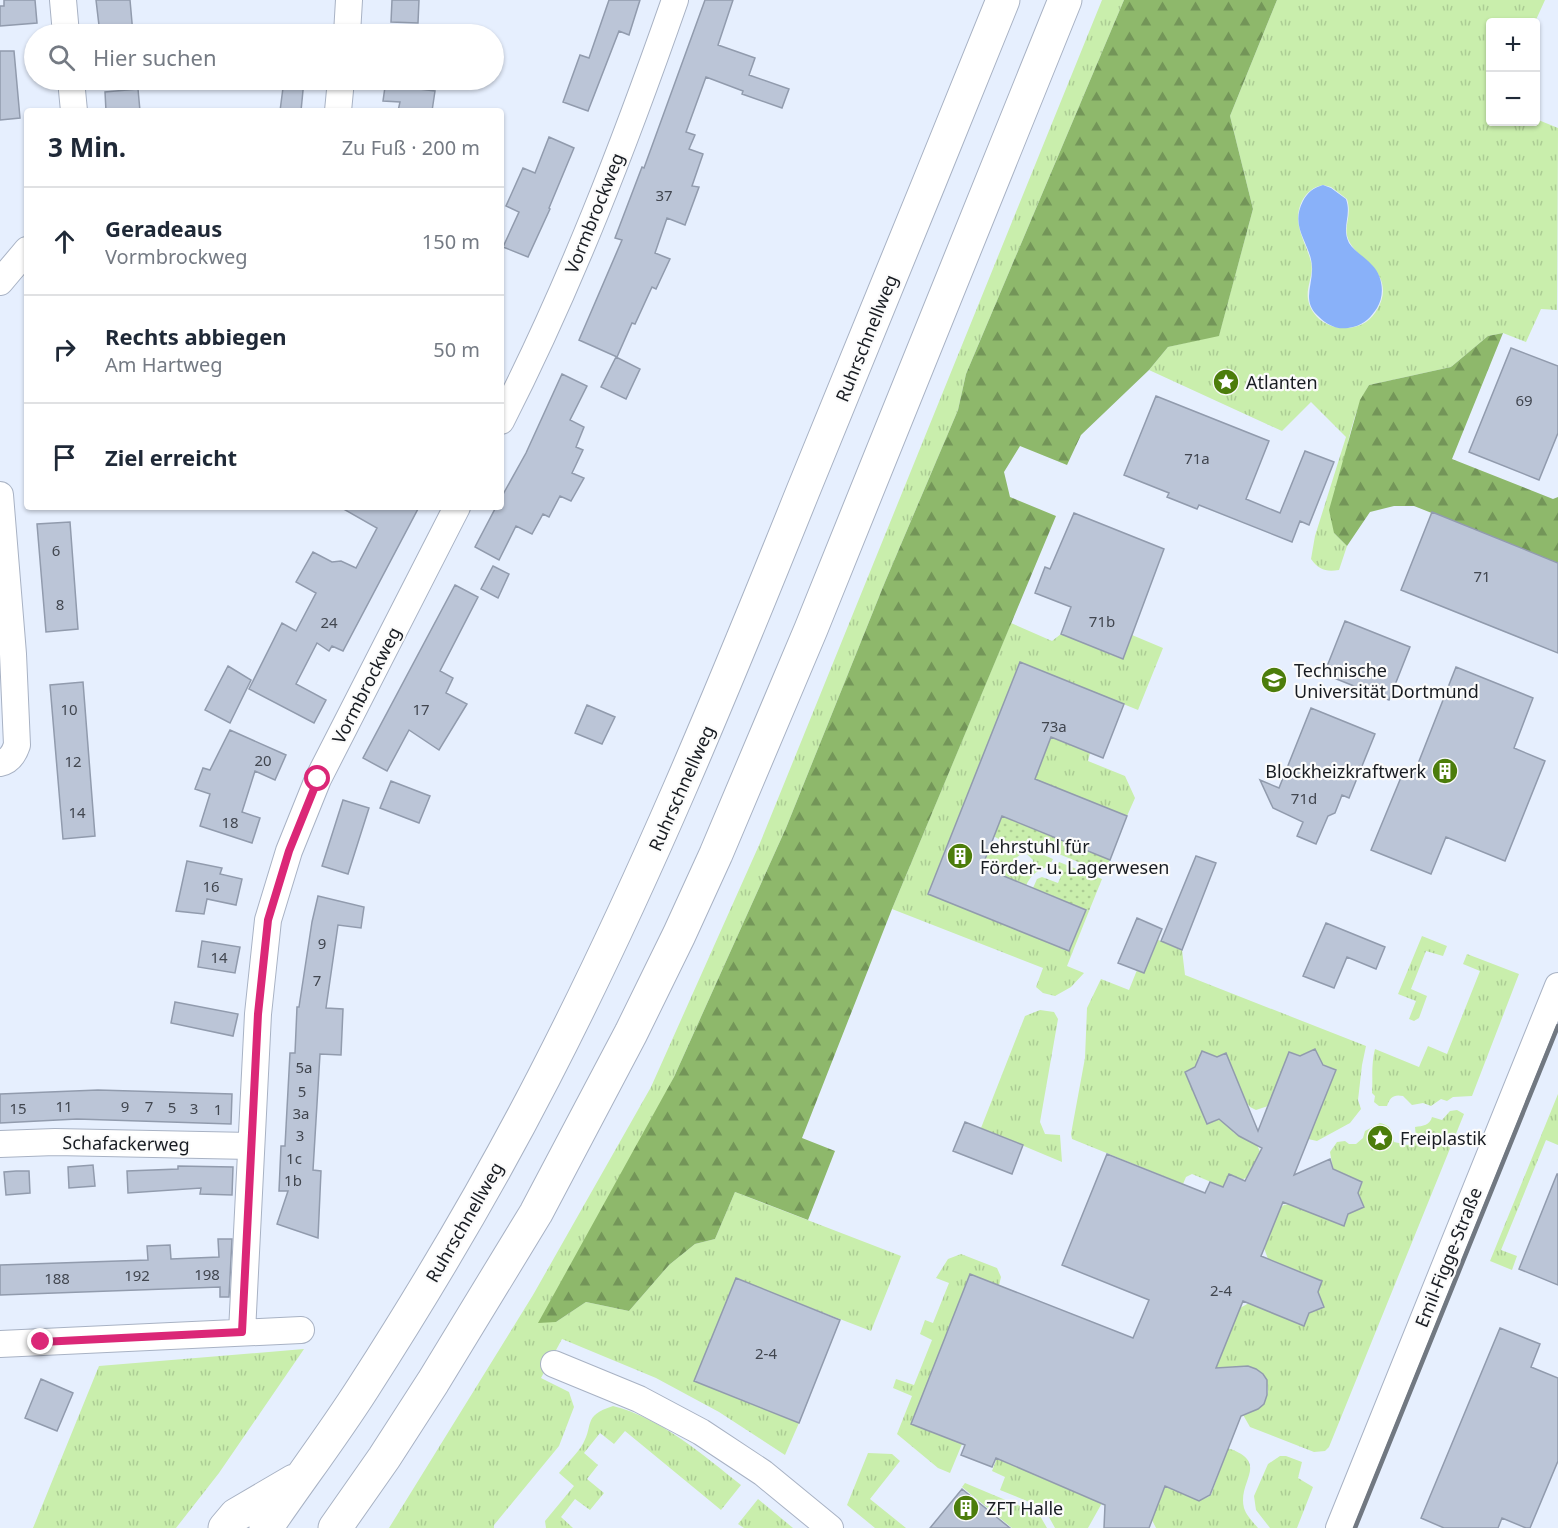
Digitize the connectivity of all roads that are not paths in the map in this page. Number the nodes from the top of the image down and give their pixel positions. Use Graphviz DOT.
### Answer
graph roads {
  1 [pos="63,0"];
  2 [pos="349,0"];
  3 [pos="675,0"];
  4 [pos="1003,0"];
  5 [pos="1065,0"];
  6 [pos="65,24"];
  7 [pos="348,24"];
  8 [pos="72,90"];
  9 [pos="340,90"];
  10 [pos="74,108"];
  11 [pos="338,108"];
  12 [pos="24,254"];
  13 [pos="0,282"];
  14 [pos="504,415"];
  15 [pos="0,495"];
  16 [pos="455,510"];
  17 [pos="0,764"];
  18 [pos="1558,986"];
  19 [pos="0,1144"];
  20 [pos="251,1146"];
  21 [pos="301,1330"];
  22 [pos="242,1332"];
  23 [pos="0,1344"];
  24 [pos="554,1364"];
  25 [pos="384,1458"];
  26 [pos="300,1477"];
  27 [pos="225,1528"];
  28 [pos="266,1528"];
  29 [pos="335,1528"];
  30 [pos="359,1528"];
  31 [pos="830,1528"];
  32 [pos="1339,1528"];
  1 -- 6 [label="street"];
  2 -- 7 [label="street"];
  3 -- 14 [label="street, Vormbrockweg"];
  4 -- 26 [label="highway, Ruhrschnellweg"];
  5 -- 25 [label="highway"];
  8 -- 10 [label="street"];
  9 -- 11 [label="street"];
  12 -- 13 [label="street"];
  15 -- 17 [label="street"];
  16 -- 20 [label="street, Vormbrockweg"];
  18 -- 32 [label="street, Emil-Figge-Straße"];
  19 -- 20 [label="street, Schafackerweg"];
  20 -- 22 [label="street, Vormbrockweg"];
  21 -- 22 [label="street"];
  22 -- 23 [label="street"];
  24 -- 31 [label="street"];
  25 -- 29 [label="highway"];
  25 -- 30 [label="highway"];
  26 -- 27 [label="highway"];
  26 -- 28 [label="highway, Ruhrschnellweg"];
}
